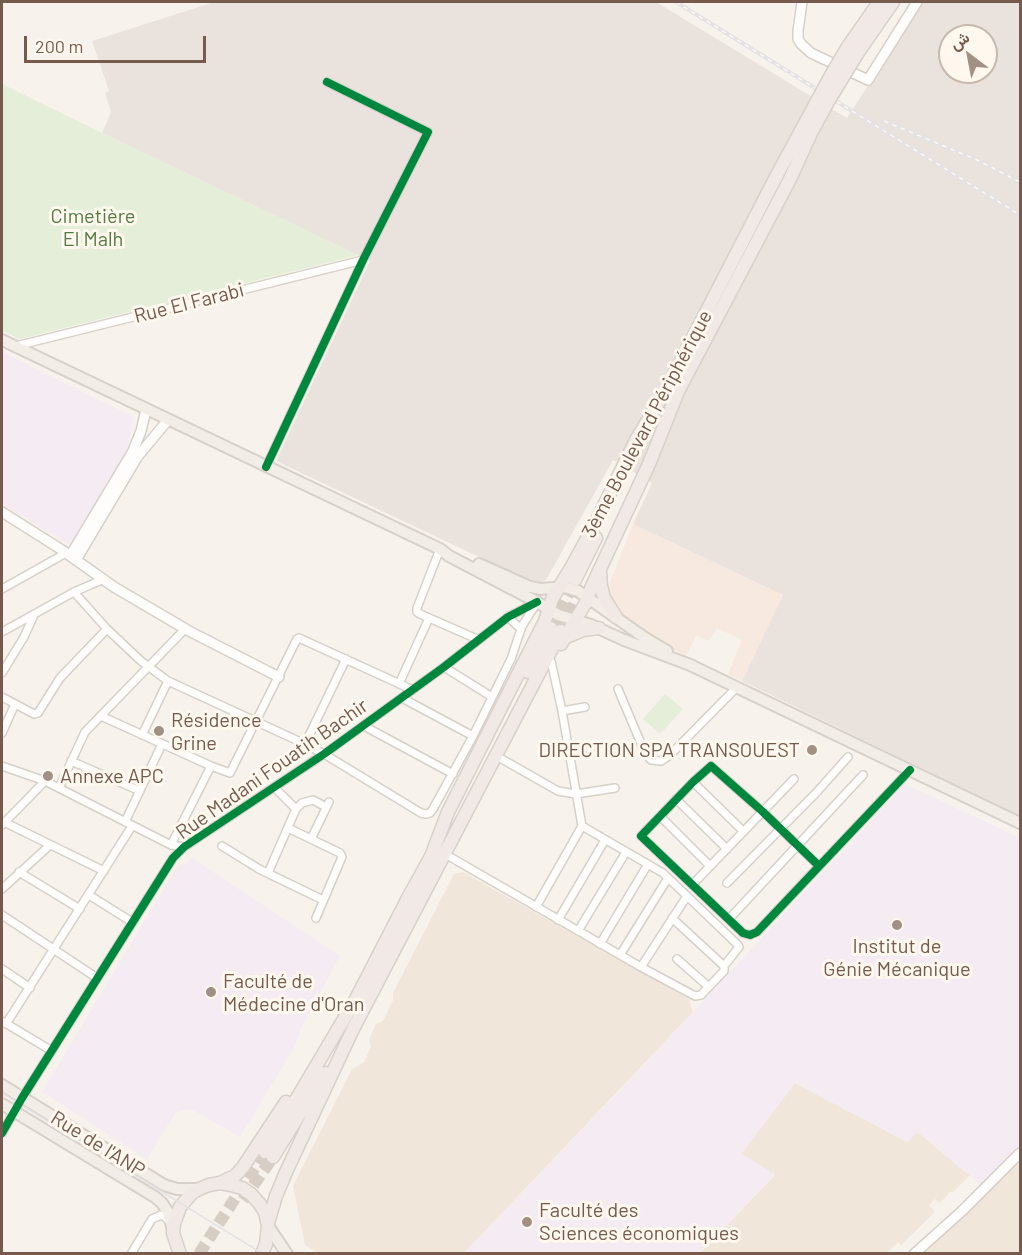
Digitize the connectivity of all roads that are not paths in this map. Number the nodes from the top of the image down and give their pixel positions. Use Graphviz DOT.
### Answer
graph roads {
  1 [pos="802,2"];
  2 [pos="879,2"];
  3 [pos="893,2"];
  4 [pos="917,2"];
  5 [pos="852,51"];
  6 [pos="327,82"];
  7 [pos="363,260"];
  8 [pos="2,340"];
  9 [pos="14,346"];
  10 [pos="672,391"];
  11 [pos="146,410"];
  12 [pos="168,420"];
  13 [pos="266,467"];
  14 [pos="2,512"];
  15 [pos="440,549"];
  16 [pos="71,556"];
  17 [pos="599,570"];
  18 [pos="104,579"];
  19 [pos="2,580"];
  20 [pos="580,582"];
  21 [pos="10,585"];
  22 [pos="559,587"];
  23 [pos="2,589"];
  24 [pos="74,592"];
  25 [pos="588,597"];
  26 [pos="537,602"];
  27 [pos="34,615"];
  28 [pos="508,617"];
  29 [pos="429,618"];
  30 [pos="616,618"];
  31 [pos="575,620"];
  32 [pos="554,625"];
  33 [pos="521,628"];
  34 [pos="599,628"];
  35 [pos="185,629"];
  36 [pos="107,630"];
  37 [pos="2,632"];
  38 [pos="477,639"];
  39 [pos="346,659"];
  40 [pos="551,661"];
  41 [pos="693,666"];
  42 [pos="149,667"];
  43 [pos="444,667"];
  44 [pos="2,673"];
  45 [pos="279,677"];
  46 [pos="168,681"];
  47 [pos="399,684"];
  48 [pos="737,687"];
  49 [pos="618,689"];
  50 [pos="413,690"];
  51 [pos="2,697"];
  52 [pos="492,697"];
  53 [pos="402,698"];
  54 [pos="15,704"];
  55 [pos="585,707"];
  56 [pos="562,711"];
  57 [pos="101,716"];
  58 [pos="256,722"];
  59 [pos="364,726"];
  60 [pos="2,733"];
  61 [pos="142,735"];
  62 [pos="473,736"];
  63 [pos="162,744"];
  64 [pos="305,744"];
  65 [pos="598,745"];
  66 [pos="569,751"];
  67 [pos="324,754"];
  68 [pos="848,757"];
  69 [pos="500,758"];
  70 [pos="71,761"];
  71 [pos="2,766"];
  72 [pos="211,766"];
  73 [pos="910,770"];
  74 [pos="453,774"];
  75 [pos="863,775"];
  76 [pos="794,779"];
  77 [pos="45,781"];
  78 [pos="693,782"];
  79 [pos="59,788"];
  80 [pos="275,788"];
  81 [pos="615,788"];
  82 [pos="140,791"];
  83 [pos="576,794"];
  84 [pos="676,799"];
  85 [pos="296,809"];
  86 [pos="762,812"];
  87 [pos="660,816"];
  88 [pos="3,823"];
  89 [pos="461,823"];
  90 [pos="1020,823"];
  91 [pos="129,824"];
  92 [pos="582,826"];
  93 [pos="288,828"];
  94 [pos="780,829"];
  95 [pos="743,831"];
  96 [pos="311,839"];
  97 [pos="605,840"];
  98 [pos="50,845"];
  99 [pos="171,845"];
  100 [pos="798,845"];
  101 [pos="222,846"];
  102 [pos="184,847"];
  103 [pos="727,849"];
  104 [pos="626,852"];
  105 [pos="446,854"];
  106 [pos="648,864"];
  107 [pos="710,866"];
  108 [pos="819,866"];
  109 [pos="104,871"];
  110 [pos="20,872"];
  111 [pos="268,873"];
  112 [pos="668,878"];
  113 [pos="727,883"];
  114 [pos="692,885"];
  115 [pos="2,889"];
  116 [pos="89,895"];
  117 [pos="687,896"];
  118 [pos="323,900"];
  119 [pos="536,907"];
  120 [pos="80,909"];
  121 [pos="2,915"];
  122 [pos="316,918"];
  123 [pos="672,918"];
  124 [pos="558,920"];
  125 [pos="729,920"];
  126 [pos="132,921"];
  127 [pos="578,931"];
  128 [pos="600,944"];
  129 [pos="54,949"];
  130 [pos="620,956"];
  131 [pos="677,959"];
  132 [pos="724,966"];
  133 [pos="641,968"];
  134 [pos="2,969"];
  135 [pos="97,978"];
  136 [pos="30,987"];
  137 [pos="710,987"];
  138 [pos="357,997"];
  139 [pos="4,1022"];
  140 [pos="353,1029"];
  141 [pos="52,1051"];
  142 [pos="2,1085"];
  143 [pos="2,1104"];
  144 [pos="18,1104"];
  145 [pos="2,1133"];
  146 [pos="1020,1153"];
  147 [pos="220,1183"];
  148 [pos="200,1189"];
  149 [pos="268,1225"];
  150 [pos="173,1232"];
  151 [pos="132,1251"];
  152 [pos="141,1254"];
  153 [pos="174,1254"];
  154 [pos="180,1254"];
  155 [pos="262,1254"];
  156 [pos="287,1254"];
  157 [pos="914,1254"];
  1 -- 4 [label="street"];
  2 -- 5 [label="highway, 3ème Boulevard Périphérique"];
  3 -- 5 [label="highway, 3ème Boulevard Périphérique"];
  5 -- 10 [label="highway, 3ème Boulevard Périphérique, bridge"];
  6 -- 7 [label="street"];
  7 -- 9 [label="street, Rue El Farabi"];
  7 -- 13 [label="street"];
  8 -- 9 [label="main road"];
  9 -- 11 [label="main road"];
  10 -- 17 [label="highway"];
  10 -- 20 [label="highway"];
  10 -- 22 [label="highway, 3ème Boulevard Périphérique"];
  11 -- 12 [label="main road"];
  11 -- 16 [label="street"];
  12 -- 13 [label="main road"];
  12 -- 16 [label="street"];
  13 -- 15 [label="main road"];
  14 -- 16 [label="street"];
  15 -- 22 [label="main road"];
  15 -- 26 [label="main road"];
  15 -- 29 [label="street"];
  16 -- 18 [label="street"];
  16 -- 21 [label="street"];
  17 -- 25 [label="highway"];
  17 -- 30 [label="highway"];
  18 -- 24 [label="street"];
  18 -- 35 [label="street"];
  19 -- 21 [label="street"];
  21 -- 23 [label="street"];
  22 -- 25 [label="main road"];
  22 -- 32 [label="highway, 3ème Boulevard Périphérique"];
  24 -- 27 [label="street"];
  24 -- 36 [label="street"];
  25 -- 30 [label="main road"];
  25 -- 31 [label="highway"];
  26 -- 28 [label="street, Rue Madani Fouatih Bachir"];
  26 -- 32 [label="highway"];
  26 -- 33 [label="street"];
  27 -- 37 [label="street"];
  27 -- 44 [label="street"];
  28 -- 33 [label="street"];
  28 -- 38 [label="street, Rue Madani Fouatih Bachir"];
  29 -- 38 [label="street"];
  29 -- 47 [label="street"];
  30 -- 41 [label="main road"];
  31 -- 32 [label="highway"];
  31 -- 32 [label="main road"];
  31 -- 34 [label="main road"];
  32 -- 34 [label="highway"];
  32 -- 40 [label="highway"];
  32 -- 89 [label="highway"];
  32 -- 138 [label="highway, 3ème Boulevard Périphérique"];
  33 -- 52 [label="street"];
  34 -- 41 [label="main road"];
  35 -- 42 [label="street"];
  35 -- 45 [label="street"];
  36 -- 42 [label="street"];
  36 -- 54 [label="street"];
  38 -- 43 [label="street, Rue Madani Fouatih Bachir"];
  39 -- 45 [label="street"];
  39 -- 47 [label="street"];
  39 -- 64 [label="street"];
  40 -- 56 [label="street"];
  40 -- 69 [label="highway"];
  41 -- 48 [label="main road"];
  42 -- 46 [label="street"];
  42 -- 57 [label="street"];
  43 -- 50 [label="street, Rue Madani Fouatih Bachir"];
  43 -- 52 [label="street"];
  45 -- 58 [label="street"];
  46 -- 58 [label="street"];
  46 -- 61 [label="street"];
  47 -- 50 [label="street"];
  48 -- 49 [label="street"];
  48 -- 73 [label="main road"];
  50 -- 53 [label="street, Rue Madani Fouatih Bachir"];
  51 -- 54 [label="street"];
  52 -- 62 [label="street"];
  53 -- 59 [label="street, Rue Madani Fouatih Bachir"];
  53 -- 62 [label="street"];
  54 -- 60 [label="street"];
  55 -- 56 [label="street"];
  56 -- 66 [label="street"];
  57 -- 61 [label="street"];
  57 -- 70 [label="street"];
  58 -- 64 [label="street"];
  58 -- 72 [label="street"];
  59 -- 67 [label="street, Rue Madani Fouatih Bachir"];
  59 -- 74 [label="street"];
  61 -- 63 [label="street"];
  62 -- 74 [label="street"];
  63 -- 72 [label="street"];
  63 -- 82 [label="street"];
  64 -- 67 [label="street"];
  65 -- 66 [label="street"];
  66 -- 83 [label="street"];
  67 -- 74 [label="street"];
  67 -- 80 [label="street, Rue Madani Fouatih Bachir"];
  68 -- 94 [label="street"];
  69 -- 83 [label="street"];
  69 -- 89 [label="highway"];
  70 -- 79 [label="street"];
  70 -- 82 [label="street"];
  71 -- 77 [label="street"];
  72 -- 99 [label="street"];
  73 -- 90 [label="main road"];
  73 -- 108 [label="street"];
  75 -- 100 [label="street"];
  76 -- 86 [label="street"];
  77 -- 79 [label="street"];
  77 -- 88 [label="street"];
  78 -- 84 [label="street"];
  78 -- 86 [label="street"];
  78 -- 95 [label="street"];
  79 -- 91 [label="street"];
  80 -- 85 [label="street"];
  80 -- 102 [label="street, Rue Madani Fouatih Bachir"];
  81 -- 83 [label="street"];
  82 -- 91 [label="street"];
  83 -- 92 [label="street"];
  84 -- 87 [label="street"];
  84 -- 103 [label="street"];
  85 -- 93 [label="street"];
  85 -- 96 [label="street"];
  86 -- 94 [label="street"];
  86 -- 95 [label="street"];
  87 -- 107 [label="street"];
  87 -- 114 [label="street"];
  88 -- 98 [label="street"];
  89 -- 105 [label="highway"];
  91 -- 99 [label="street"];
  91 -- 109 [label="street"];
  92 -- 97 [label="street"];
  92 -- 119 [label="street"];
  93 -- 96 [label="street"];
  93 -- 111 [label="street"];
  94 -- 100 [label="street"];
  94 -- 113 [label="street"];
  95 -- 103 [label="street"];
  96 -- 118 [label="street"];
  97 -- 104 [label="street"];
  97 -- 124 [label="street"];
  98 -- 109 [label="street"];
  98 -- 110 [label="street"];
  99 -- 102 [label="street"];
  100 -- 108 [label="street"];
  100 -- 125 [label="street"];
  101 -- 111 [label="street"];
  102 -- 126 [label="street, Rue Madani Fouatih Bachir"];
  103 -- 107 [label="street"];
  104 -- 106 [label="street"];
  104 -- 127 [label="street"];
  105 -- 119 [label="street"];
  105 -- 140 [label="highway"];
  106 -- 112 [label="street"];
  106 -- 128 [label="street"];
  107 -- 114 [label="street"];
  108 -- 125 [label="street"];
  109 -- 116 [label="street"];
  110 -- 115 [label="street"];
  110 -- 120 [label="street"];
  111 -- 118 [label="street"];
  112 -- 117 [label="street"];
  112 -- 130 [label="street"];
  114 -- 125 [label="street"];
  116 -- 120 [label="street"];
  116 -- 126 [label="street"];
  117 -- 123 [label="street"];
  117 -- 132 [label="street"];
  118 -- 122 [label="street"];
  119 -- 124 [label="street"];
  120 -- 129 [label="street"];
  121 -- 129 [label="street"];
  123 -- 132 [label="street"];
  123 -- 133 [label="street"];
  124 -- 127 [label="street"];
  126 -- 135 [label="street, Rue Madani Fouatih Bachir"];
  127 -- 128 [label="street"];
  128 -- 130 [label="street"];
  129 -- 135 [label="street"];
  129 -- 136 [label="street"];
  130 -- 133 [label="street"];
  131 -- 137 [label="street"];
  132 -- 137 [label="street"];
  133 -- 137 [label="street"];
  134 -- 136 [label="street"];
  135 -- 141 [label="street, Rue Madani Fouatih Bachir"];
  136 -- 139 [label="street"];
  138 -- 140 [label="highway, 3ème Boulevard Périphérique"];
  138 -- 147 [label="highway"];
  139 -- 141 [label="street"];
  140 -- 149 [label="highway"];
  141 -- 144 [label="street, Rue Madani Fouatih Bachir"];
  142 -- 144 [label="main road, Rue de l'ANP"];
  143 -- 144 [label="main road, Rue de l'ANP"];
  144 -- 145 [label="street, Rue Madani Fouatih Bachir"];
  144 -- 148 [label="main road, Rue de l'ANP"];
  144 -- 150 [label="main road, Rue de l'ANP"];
  146 -- 157 [label="street"];
  147 -- 148 [label="highway"];
  147 -- 149 [label="highway"];
  148 -- 150 [label="highway"];
  149 -- 155 [label="highway"];
  149 -- 156 [label="main road"];
  150 -- 151 [label="street"];
  150 -- 153 [label="highway"];
  150 -- 154 [label="highway"];
  151 -- 152 [label="street"];
}
